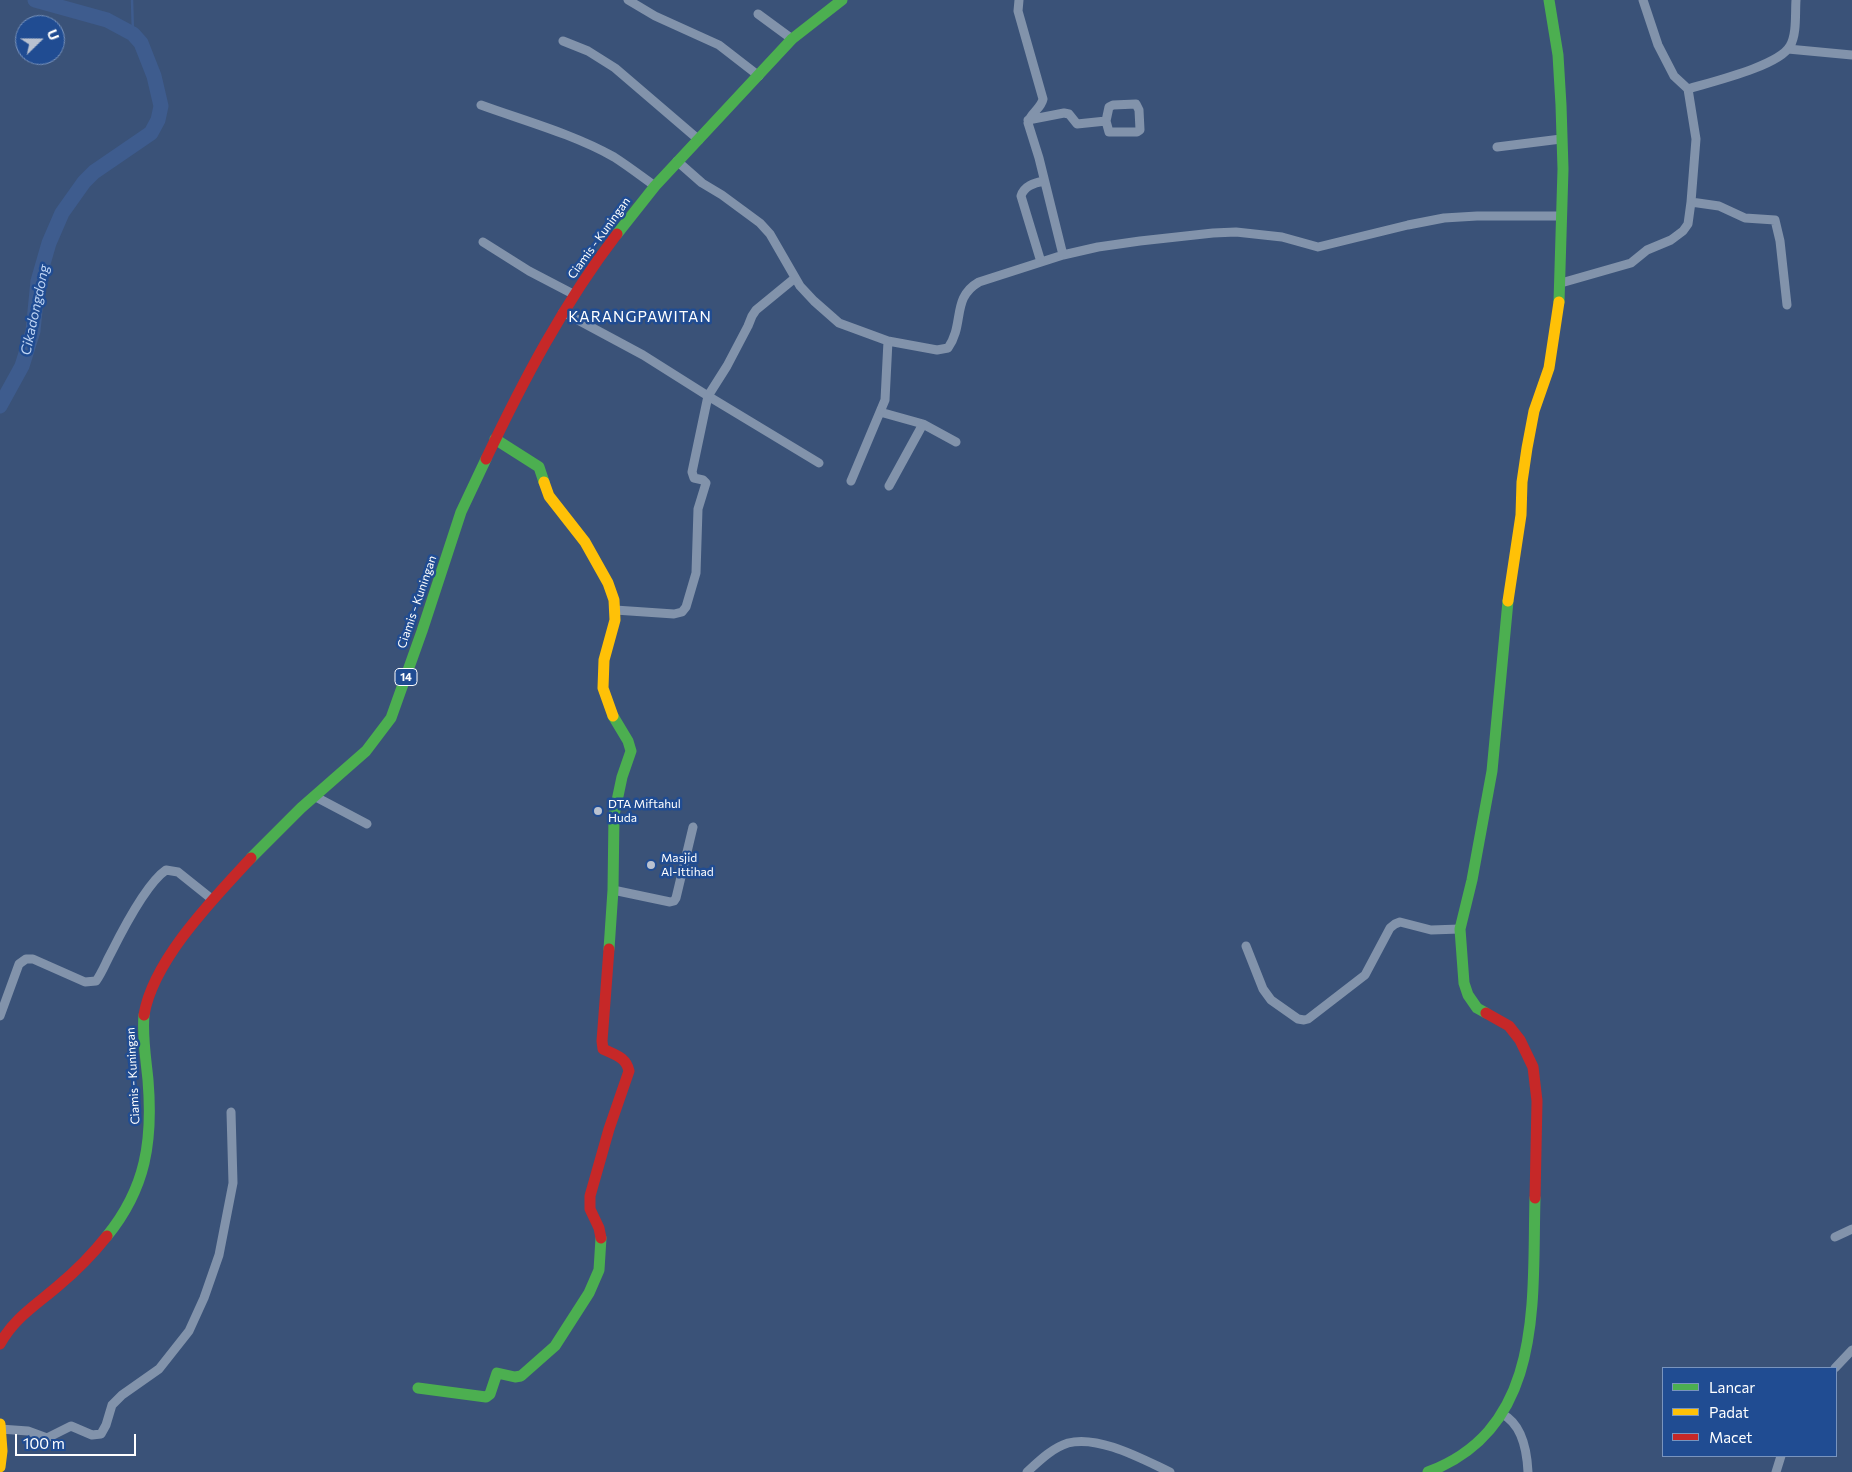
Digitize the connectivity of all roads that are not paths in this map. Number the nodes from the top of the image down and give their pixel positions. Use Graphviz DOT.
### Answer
graph roads {
  1 [pos="628,0"];
  2 [pos="842,0"];
  3 [pos="1019,0"];
  4 [pos="1549,0"];
  5 [pos="1643,0"];
  6 [pos="1796,0"];
  7 [pos="758,14"];
  8 [pos="792,39"];
  9 [pos="563,41"];
  10 [pos="1788,49"];
  11 [pos="1852,55"];
  12 [pos="759,76"];
  13 [pos="1688,89"];
  14 [pos="481,105"];
  15 [pos="1028,120"];
  16 [pos="1106,121"];
  17 [pos="1561,139"];
  18 [pos="699,140"];
  19 [pos="1497,147"];
  20 [pos="677,161"];
  21 [pos="1044,181"];
  22 [pos="655,186"];
  23 [pos="1691,202"];
  24 [pos="1562,216"];
  25 [pos="483,242"];
  26 [pos="1063,255"];
  27 [pos="1041,262"];
  28 [pos="795,278"];
  29 [pos="1561,283"];
  30 [pos="575,295"];
  31 [pos="1787,305"];
  32 [pos="563,312"];
  33 [pos="888,340"];
  34 [pos="708,396"];
  35 [pos="880,412"];
  36 [pos="923,424"];
  37 [pos="496,439"];
  38 [pos="956,442"];
  39 [pos="819,463"];
  40 [pos="851,481"];
  41 [pos="889,486"];
  42 [pos="615,610"];
  43 [pos="314,796"];
  44 [pos="367,824"];
  45 [pos="694,827"];
  46 [pos="613,890"];
  47 [pos="214,900"];
  48 [pos="1460,929"];
  49 [pos="1246,946"];
  50 [pos="0,1016"];
  51 [pos="231,1112"];
  52 [pos="1852,1229"];
  53 [pos="1834,1237"];
  54 [pos="0,1344"];
  55 [pos="1852,1350"];
  56 [pos="1836,1367"];
  57 [pos="418,1388"];
  58 [pos="1502,1414"];
  59 [pos="0,1424"];
  60 [pos="0,1429"];
  61 [pos="1781,1457"];
  62 [pos="0,1467"];
  63 [pos="1027,1472"];
  64 [pos="1170,1472"];
  65 [pos="1428,1472"];
  66 [pos="1528,1472"];
  67 [pos="1776,1472"];
  1 -- 12 [label="street"];
  2 -- 8 [label="main road, Ciamis - Kuningan / 14"];
  3 -- 15 [label="street"];
  4 -- 17 [label="main road"];
  5 -- 13 [label="street"];
  6 -- 10 [label="street"];
  7 -- 8 [label="street"];
  8 -- 12 [label="main road, Ciamis - Kuningan / 14"];
  9 -- 18 [label="street"];
  10 -- 11 [label="street"];
  10 -- 13 [label="street"];
  12 -- 18 [label="main road, Ciamis - Kuningan / 14"];
  13 -- 23 [label="street"];
  14 -- 22 [label="street"];
  15 -- 16 [label="street"];
  15 -- 21 [label="street"];
  16 -- 16 [label="street"];
  17 -- 19 [label="street"];
  17 -- 24 [label="main road"];
  18 -- 20 [label="main road, Ciamis - Kuningan / 14"];
  20 -- 22 [label="main road, Ciamis - Kuningan / 14"];
  20 -- 28 [label="street"];
  21 -- 26 [label="street"];
  21 -- 27 [label="street"];
  22 -- 30 [label="main road, Ciamis - Kuningan / 14"];
  23 -- 29 [label="street"];
  23 -- 31 [label="street"];
  24 -- 26 [label="street"];
  24 -- 29 [label="main road"];
  25 -- 30 [label="street"];
  26 -- 27 [label="street"];
  27 -- 33 [label="street"];
  28 -- 33 [label="street"];
  28 -- 34 [label="street"];
  29 -- 48 [label="main road"];
  30 -- 32 [label="main road, Ciamis - Kuningan / 14"];
  32 -- 34 [label="street"];
  32 -- 37 [label="main road, Ciamis - Kuningan / 14"];
  33 -- 35 [label="street"];
  34 -- 39 [label="street"];
  34 -- 42 [label="street"];
  35 -- 36 [label="street"];
  35 -- 40 [label="street"];
  36 -- 38 [label="street"];
  36 -- 41 [label="street"];
  37 -- 42 [label="main road"];
  37 -- 43 [label="main road, Ciamis - Kuningan / 14"];
  42 -- 46 [label="main road"];
  43 -- 44 [label="street"];
  43 -- 47 [label="main road, Ciamis - Kuningan / 14"];
  45 -- 46 [label="street"];
  46 -- 57 [label="main road"];
  47 -- 50 [label="street"];
  47 -- 54 [label="main road, Ciamis - Kuningan / 14"];
  48 -- 49 [label="street"];
  48 -- 58 [label="main road"];
  51 -- 60 [label="street"];
  52 -- 53 [label="street"];
  55 -- 56 [label="street"];
  58 -- 65 [label="main road"];
  58 -- 66 [label="street"];
  59 -- 60 [label="main road"];
  60 -- 62 [label="main road"];
  61 -- 67 [label="street"];
  63 -- 64 [label="street"];
}
